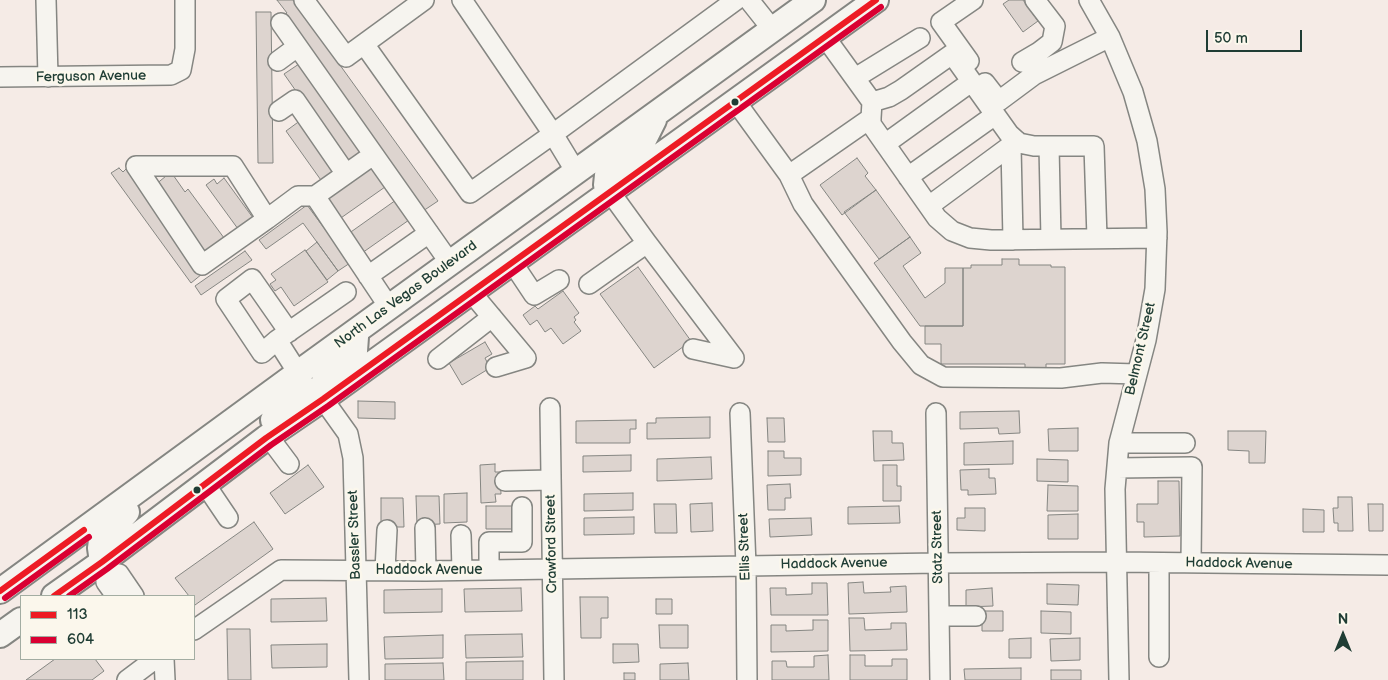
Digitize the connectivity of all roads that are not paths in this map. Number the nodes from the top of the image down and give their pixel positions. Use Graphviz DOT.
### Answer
graph roads {
  1 [pos="46,0"];
  2 [pos="184,0"];
  3 [pos="304,0"];
  4 [pos="424,0"];
  5 [pos="462,0"];
  6 [pos="736,0"];
  7 [pos="749,0"];
  8 [pos="813,0"];
  9 [pos="876,0"];
  10 [pos="973,0"];
  11 [pos="1035,0"];
  12 [pos="1089,0"];
  13 [pos="281,23"];
  14 [pos="772,29"];
  15 [pos="825,37"];
  16 [pos="1110,37"];
  17 [pos="920,38"];
  18 [pos="364,44"];
  19 [pos="297,47"];
  20 [pos="278,61"];
  21 [pos="1022,62"];
  22 [pos="0,77"];
  23 [pos="48,77"];
  24 [pos="855,78"];
  25 [pos="971,82"];
  26 [pos="736,102"];
  27 [pos="871,110"];
  28 [pos="279,111"];
  29 [pos="658,112"];
  30 [pos="995,115"];
  31 [pos="552,134"];
  32 [pos="885,144"];
  33 [pos="1014,144"];
  34 [pos="1049,146"];
  35 [pos="373,155"];
  36 [pos="576,172"];
  37 [pos="346,174"];
  38 [pos="789,175"];
  39 [pos="908,177"];
  40 [pos="610,192"];
  41 [pos="314,196"];
  42 [pos="929,206"];
  43 [pos="267,219"];
  44 [pos="429,234"];
  45 [pos="1097,238"];
  46 [pos="1157,238"];
  47 [pos="1051,239"];
  48 [pos="1013,240"];
  49 [pos="541,241"];
  50 [pos="647,243"];
  51 [pos="512,262"];
  52 [pos="450,263"];
  53 [pos="368,276"];
  54 [pos="559,280"];
  55 [pos="589,284"];
  56 [pos="346,292"];
  57 [pos="471,292"];
  58 [pos="389,307"];
  59 [pos="492,317"];
  60 [pos="357,330"];
  61 [pos="715,332"];
  62 [pos="438,359"];
  63 [pos="496,368"];
  64 [pos="298,373"];
  65 [pos="1137,374"];
  66 [pos="323,399"];
  67 [pos="550,408"];
  68 [pos="740,413"];
  69 [pos="936,413"];
  70 [pos="262,441"];
  71 [pos="1119,443"];
  72 [pos="1185,443"];
  73 [pos="289,464"];
  74 [pos="1117,468"];
  75 [pos="551,480"];
  76 [pos="505,481"];
  77 [pos="205,484"];
  78 [pos="134,492"];
  79 [pos="522,507"];
  80 [pos="228,518"];
  81 [pos="522,526"];
  82 [pos="552,526"];
  83 [pos="425,528"];
  84 [pos="387,530"];
  85 [pos="461,535"];
  86 [pos="1117,562"];
  87 [pos="1159,562"];
  88 [pos="938,563"];
  89 [pos="1192,563"];
  90 [pos="746,566"];
  91 [pos="1388,566"];
  92 [pos="105,567"];
  93 [pos="552,569"];
  94 [pos="357,570"];
  95 [pos="385,570"];
  96 [pos="462,570"];
  97 [pos="489,570"];
  98 [pos="426,571"];
  99 [pos="0,591"];
  100 [pos="56,595"];
  101 [pos="115,595"];
  102 [pos="133,595"];
  103 [pos="939,616"];
  104 [pos="976,616"];
  105 [pos="20,621"];
  106 [pos="195,629"];
  107 [pos="0,635"];
  108 [pos="1159,657"];
  109 [pos="154,660"];
  110 [pos="164,660"];
  111 [pos="127,680"];
  112 [pos="165,680"];
  113 [pos="359,680"];
  114 [pos="554,680"];
  115 [pos="748,680"];
  116 [pos="940,680"];
  117 [pos="1118,680"];
  1 -- 23 [label="street"];
  2 -- 23 [label="street, Ferguson Avenue"];
  3 -- 18 [label="street"];
  4 -- 18 [label="street"];
  5 -- 31 [label="street"];
  6 -- 31 [label="street"];
  7 -- 14 [label="street"];
  8 -- 14 [label="main road, North Las Vegas Boulevard"];
  9 -- 15 [label="main road"];
  10 -- 16 [label="street"];
  11 -- 21 [label="street"];
  12 -- 16 [label="street, Belmont Street"];
  13 -- 19 [label="street"];
  14 -- 29 [label="main road, North Las Vegas Boulevard"];
  15 -- 24 [label="street"];
  15 -- 26 [label="main road"];
  16 -- 46 [label="street, Belmont Street"];
  17 -- 24 [label="street"];
  18 -- 31 [label="street"];
  19 -- 20 [label="street"];
  19 -- 35 [label="street"];
  22 -- 23 [label="street, Ferguson Avenue"];
  24 -- 27 [label="street"];
  25 -- 27 [label="street"];
  25 -- 30 [label="street"];
  25 -- 32 [label="street"];
  26 -- 38 [label="street"];
  26 -- 40 [label="main road"];
  27 -- 32 [label="street"];
  27 -- 38 [label="street"];
  28 -- 37 [label="street"];
  29 -- 36 [label="main road, North Las Vegas Boulevard"];
  29 -- 40 [label="main road"];
  30 -- 33 [label="street"];
  30 -- 39 [label="street"];
  31 -- 36 [label="street"];
  32 -- 39 [label="street"];
  33 -- 34 [label="street"];
  33 -- 42 [label="street"];
  33 -- 48 [label="street"];
  34 -- 45 [label="street"];
  34 -- 47 [label="street"];
  35 -- 37 [label="street"];
  35 -- 44 [label="street"];
  36 -- 49 [label="main road"];
  36 -- 52 [label="main road, North Las Vegas Boulevard"];
  37 -- 41 [label="street"];
  38 -- 65 [label="street"];
  39 -- 42 [label="street"];
  40 -- 49 [label="main road"];
  40 -- 50 [label="street"];
  41 -- 43 [label="street"];
  41 -- 53 [label="street"];
  42 -- 48 [label="street"];
  43 -- 43 [label="street"];
  44 -- 52 [label="street"];
  44 -- 53 [label="street"];
  45 -- 46 [label="street"];
  45 -- 47 [label="street"];
  46 -- 65 [label="street, Belmont Street"];
  47 -- 48 [label="street"];
  49 -- 51 [label="main road"];
  50 -- 55 [label="street"];
  50 -- 61 [label="street"];
  51 -- 54 [label="street"];
  51 -- 57 [label="main road"];
  52 -- 58 [label="main road, North Las Vegas Boulevard"];
  53 -- 58 [label="street"];
  56 -- 64 [label="street"];
  57 -- 59 [label="street"];
  57 -- 66 [label="main road"];
  58 -- 60 [label="main road, North Las Vegas Boulevard"];
  59 -- 62 [label="street"];
  59 -- 63 [label="street"];
  60 -- 64 [label="main road, North Las Vegas Boulevard"];
  60 -- 66 [label="main road"];
  64 -- 70 [label="main road"];
  64 -- 78 [label="main road, North Las Vegas Boulevard"];
  65 -- 71 [label="street, Belmont Street"];
  66 -- 70 [label="main road"];
  66 -- 94 [label="street, Bassler Street"];
  67 -- 75 [label="street, Crawford Street"];
  68 -- 90 [label="street, Ellis Street"];
  69 -- 88 [label="street, Statz Street"];
  70 -- 73 [label="street"];
  70 -- 77 [label="main road"];
  71 -- 72 [label="street"];
  71 -- 74 [label="street, Belmont Street"];
  74 -- 86 [label="street, Belmont Street"];
  74 -- 89 [label="street"];
  75 -- 76 [label="street"];
  75 -- 82 [label="street, Crawford Street"];
  77 -- 80 [label="street"];
  77 -- 92 [label="main road"];
  78 -- 92 [label="main road"];
  78 -- 99 [label="main road, North Las Vegas Boulevard"];
  79 -- 81 [label="street"];
  81 -- 82 [label="street"];
  81 -- 97 [label="street"];
  82 -- 93 [label="street, Crawford Street"];
  83 -- 98 [label="street"];
  84 -- 95 [label="street"];
  85 -- 96 [label="street"];
  86 -- 87 [label="street, Haddock Avenue"];
  86 -- 88 [label="street, Haddock Avenue"];
  86 -- 117 [label="street, Belmont Street"];
  87 -- 89 [label="street, Haddock Avenue"];
  87 -- 108 [label="street"];
  88 -- 90 [label="street, Haddock Avenue"];
  88 -- 103 [label="street, Statz Street"];
  89 -- 91 [label="street, Haddock Avenue"];
  90 -- 93 [label="street, Haddock Avenue"];
  90 -- 115 [label="street, Ellis Street"];
  92 -- 100 [label="main road"];
  92 -- 101 [label="street"];
  92 -- 102 [label="street"];
  93 -- 97 [label="street, Haddock Avenue"];
  93 -- 114 [label="street, Crawford Street"];
  94 -- 95 [label="street, Haddock Avenue"];
  94 -- 106 [label="street, Haddock Avenue"];
  94 -- 113 [label="street, Bassler Street"];
  95 -- 98 [label="street, Haddock Avenue"];
  96 -- 97 [label="street, Haddock Avenue"];
  96 -- 98 [label="street, Haddock Avenue"];
  103 -- 104 [label="street"];
  103 -- 116 [label="street, Statz Street"];
  105 -- 107 [label="main road"];
  109 -- 111 [label="street"];
  110 -- 112 [label="street"];
}
